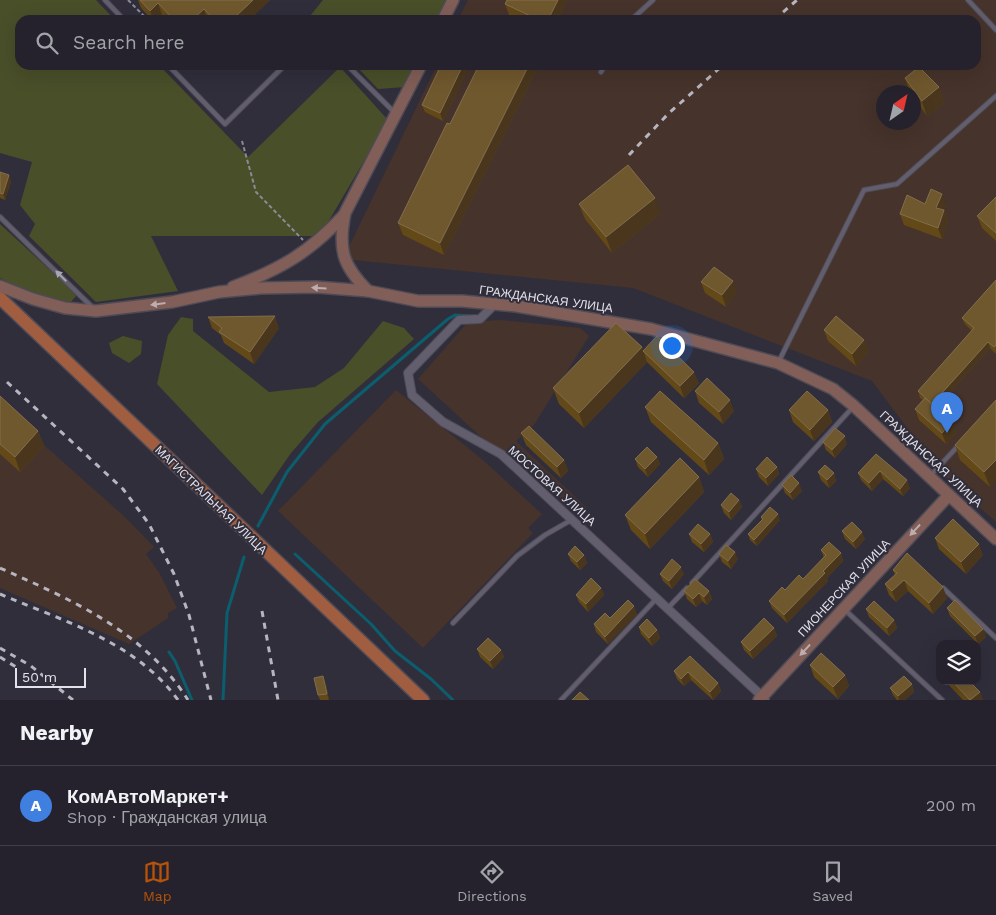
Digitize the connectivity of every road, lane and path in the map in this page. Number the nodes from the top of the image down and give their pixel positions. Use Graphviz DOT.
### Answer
graph roads {
  1 [pos="105,0"];
  2 [pos="128,0"];
  3 [pos="453,0"];
  4 [pos="653,0"];
  5 [pos="968,0"];
  6 [pos="119,15"];
  7 [pos="145,15"];
  8 [pos="446,15"];
  9 [pos="636,15"];
  10 [pos="996,30"];
  11 [pos="173,70"];
  12 [pos="280,70"];
  13 [pos="352,70"];
  14 [pos="419,70"];
  15 [pos="996,96"];
  16 [pos="397,115"];
  17 [pos="242,141"];
  18 [pos="345,213"];
  19 [pos="0,217"];
  20 [pos="310,247"];
  21 [pos="0,286"];
  22 [pos="368,291"];
  23 [pos="220,292"];
  24 [pos="0,298"];
  25 [pos="494,305"];
  26 [pos="96,310"];
  27 [pos="778,363"];
  28 [pos="854,406"];
  29 [pos="963,441"];
  30 [pos="930,477"];
  31 [pos="949,494"];
  32 [pos="573,520"];
  33 [pos="996,539"];
  34 [pos="942,588"];
  35 [pos="657,598"];
  36 [pos="668,608"];
  37 [pos="843,608"];
  38 [pos="452,623"];
  39 [pos="996,628"];
  40 [pos="991,634"];
  41 [pos="996,638"];
  42 [pos="762,699"];
  43 [pos="423,700"];
  44 [pos="561,700"];
  45 [pos="942,700"];
  1 -- 6 [label="lane"];
  2 -- 7 [label="path"];
  3 -- 8 [label="street"];
  4 -- 9 [label="lane"];
  5 -- 10 [label="lane"];
  11 -- 12 [label="lane"];
  13 -- 16 [label="lane"];
  14 -- 16 [label="street"];
  15 -- 27 [label="lane"];
  16 -- 18 [label="street"];
  17 -- 20 [label="path"];
  18 -- 20 [label="street"];
  18 -- 22 [label="street"];
  26 -- 19 [label="lane, one-way"];
  20 -- 23 [label="street"];
  21 -- 26 [label="street, ГРАЖДАНСКАЯ УЛИЦА"];
  22 -- 23 [label="street, ГРАЖДАНСКАЯ УЛИЦА, one-way"];
  22 -- 25 [label="street, ГРАЖДАНСКАЯ УЛИЦА"];
  23 -- 26 [label="street, ГРАЖДАНСКАЯ УЛИЦА, one-way"];
  24 -- 43 [label="main road, МАГИСТРАЛЬНАЯ УЛИЦА"];
  25 -- 27 [label="street, ГРАЖДАНСКАЯ УЛИЦА"];
  25 -- 32 [label="street, МОСТОВАЯ УЛИЦА"];
  27 -- 28 [label="street, ГРАЖДАНСКАЯ УЛИЦА"];
  28 -- 30 [label="street, ГРАЖДАНСКАЯ УЛИЦА"];
  28 -- 36 [label="lane"];
  29 -- 30 [label="lane"];
  30 -- 31 [label="street, ГРАЖДАНСКАЯ УЛИЦА"];
  31 -- 33 [label="street, ГРАЖДАНСКАЯ УЛИЦА"];
  31 -- 37 [label="street, ПИОНЕРСКАЯ УЛИЦА, one-way"];
  32 -- 35 [label="street, МОСТОВАЯ УЛИЦА"];
  32 -- 38 [label="lane"];
  34 -- 40 [label="lane"];
  35 -- 36 [label="street, МОСТОВАЯ УЛИЦА"];
  35 -- 44 [label="lane"];
  36 -- 42 [label="street, МОСТОВАЯ УЛИЦА"];
  37 -- 42 [label="street, ПИОНЕРСКАЯ УЛИЦА, one-way"];
  37 -- 45 [label="lane"];
  39 -- 40 [label="lane"];
  40 -- 41 [label="lane"];
}
